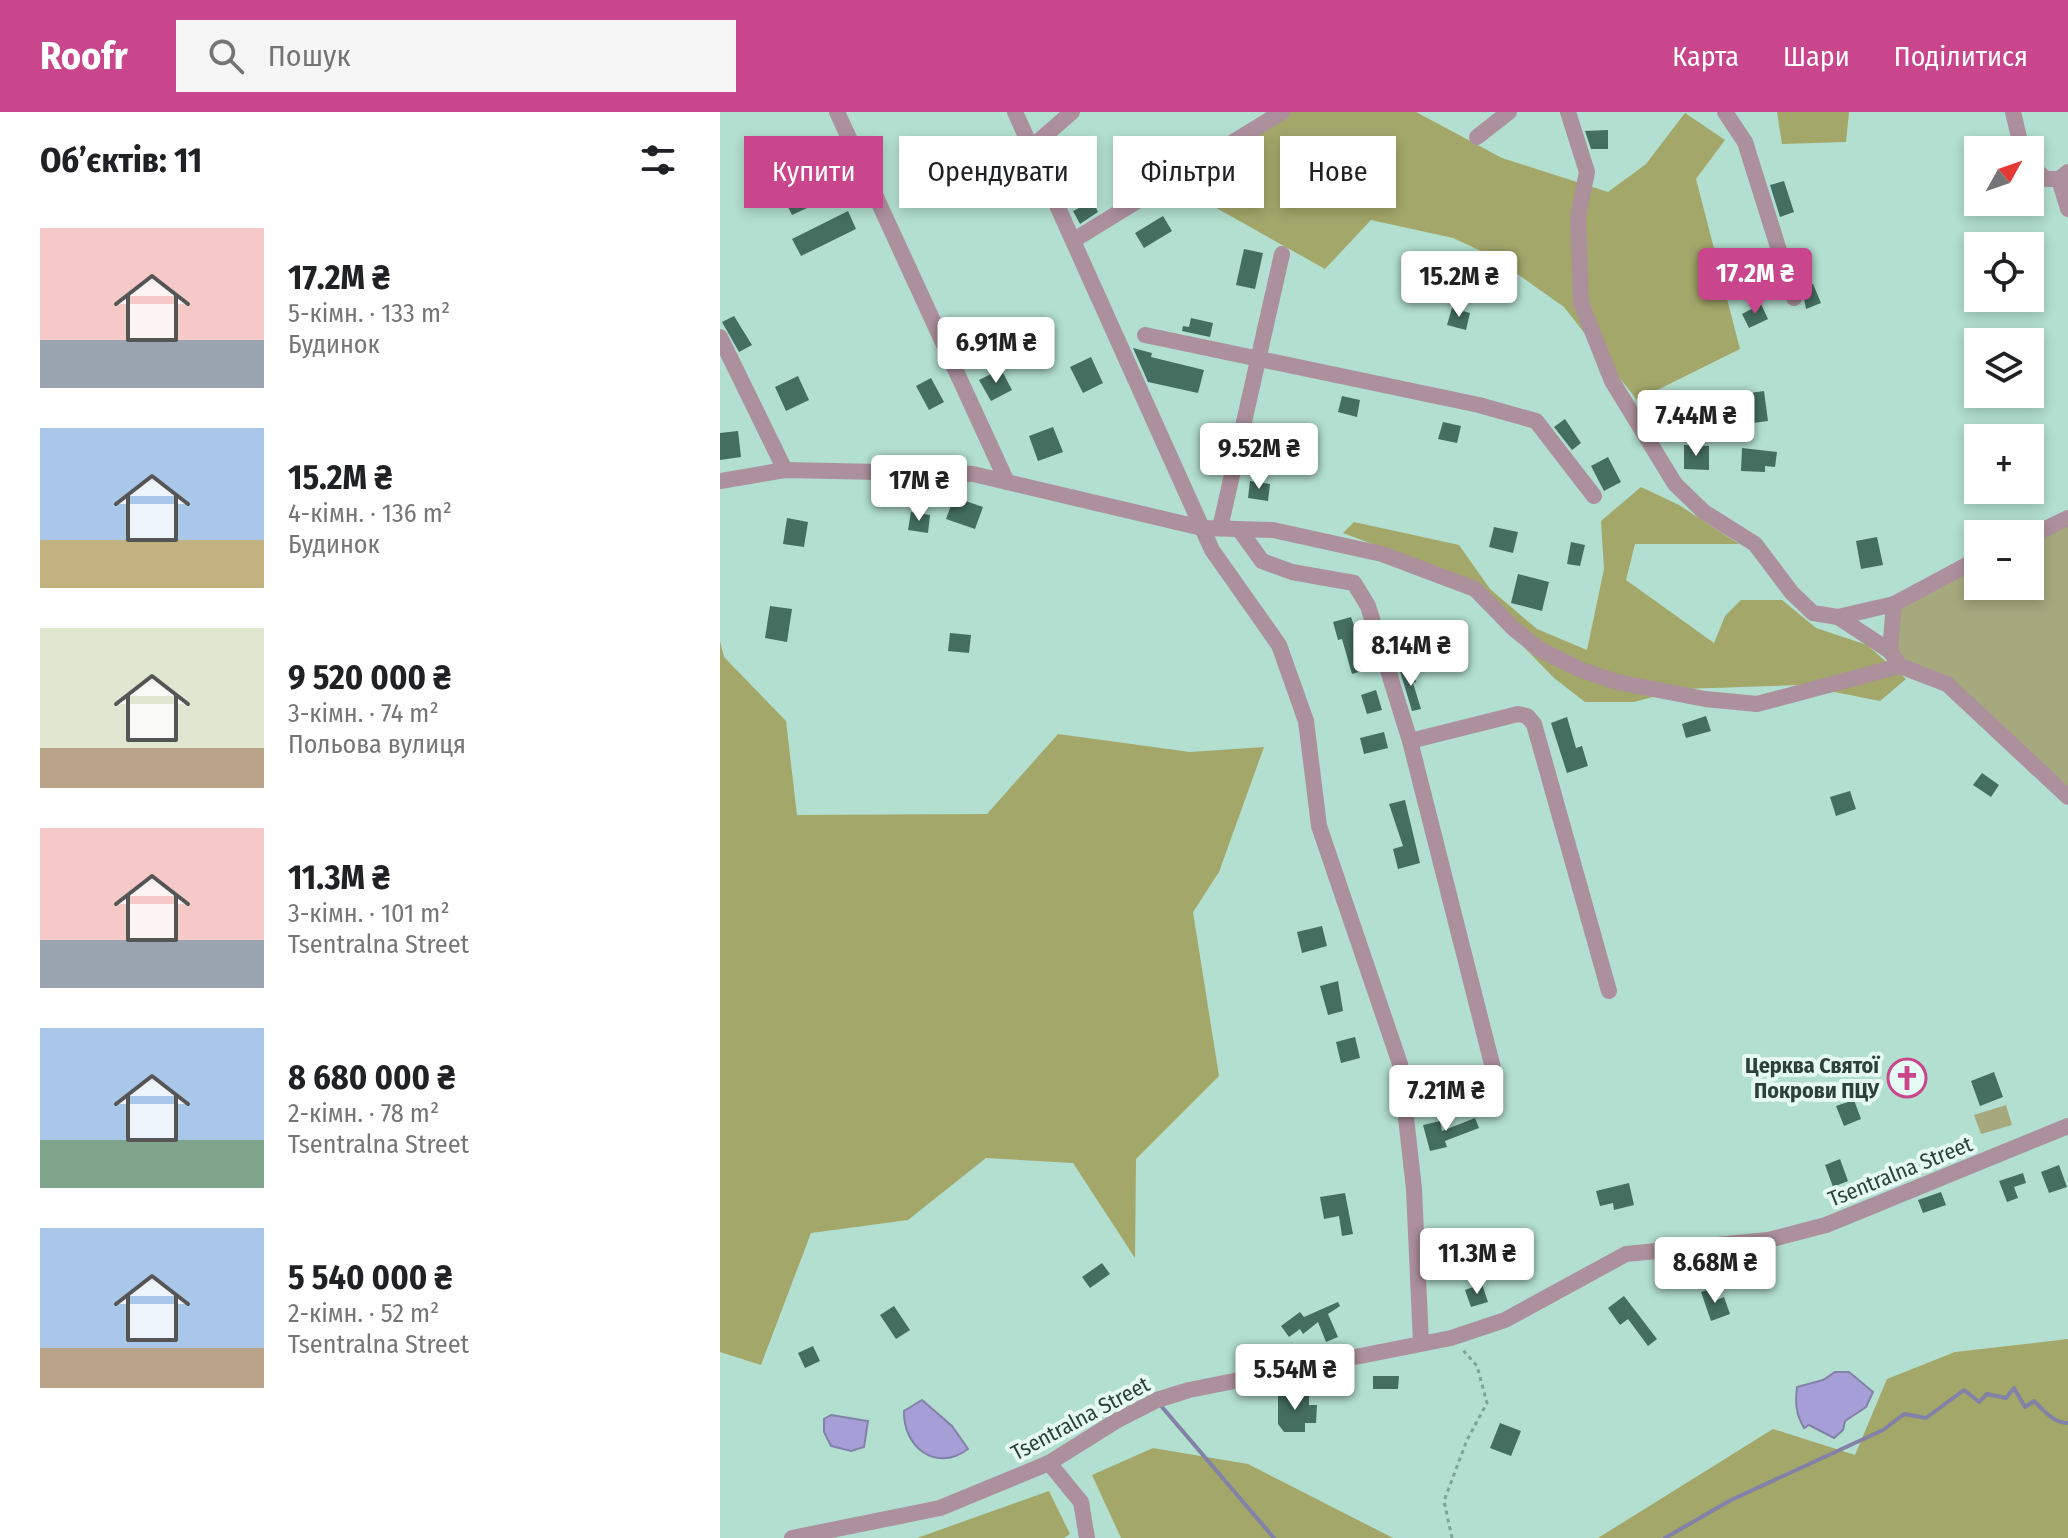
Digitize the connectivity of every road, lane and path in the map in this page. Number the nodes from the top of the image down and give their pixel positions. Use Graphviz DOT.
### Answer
graph roads {
  1 [pos="837,112"];
  2 [pos="1015,112"];
  3 [pos="1072,112"];
  4 [pos="1282,112"];
  5 [pos="1509,112"];
  6 [pos="1568,112"];
  7 [pos="1725,112"];
  8 [pos="2013,112"];
  9 [pos="1028,136"];
  10 [pos="1044,136"];
  11 [pos="2019,136"];
  12 [pos="1477,137"];
  13 [pos="2064,176"];
  14 [pos="2044,178"];
  15 [pos="1060,208"];
  16 [pos="2068,209"];
  17 [pos="1074,240"];
  18 [pos="1282,254"];
  19 [pos="1794,298"];
  20 [pos="1145,335"];
  21 [pos="720,337"];
  22 [pos="1258,361"];
  23 [pos="785,470"];
  24 [pos="720,481"];
  25 [pos="1007,482"];
  26 [pos="1594,496"];
  27 [pos="2068,518"];
  28 [pos="1202,528"];
  29 [pos="1220,528"];
  30 [pos="1239,529"];
  31 [pos="2044,529"];
  32 [pos="1964,566"];
  33 [pos="1894,604"];
  34 [pos="1838,617"];
  35 [pos="1890,651"];
  36 [pos="1900,666"];
  37 [pos="1410,741"];
  38 [pos="2068,797"];
  39 [pos="1609,991"];
  40 [pos="1495,1076"];
  41 [pos="2068,1126"];
  42 [pos="1451,1338"];
  43 [pos="1421,1343"];
  44 [pos="1049,1463"];
  45 [pos="792,1538"];
  46 [pos="1087,1538"];
  47 [pos="1452,1538"];
  1 -- 25 [label="street"];
  2 -- 9 [label="street"];
  3 -- 10 [label="street"];
  4 -- 17 [label="street"];
  5 -- 12 [label="street"];
  6 -- 34 [label="street"];
  7 -- 19 [label="street"];
  8 -- 11 [label="street"];
  13 -- 14 [label="street"];
  13 -- 16 [label="street"];
  15 -- 17 [label="street"];
  17 -- 28 [label="street"];
  18 -- 22 [label="street"];
  20 -- 22 [label="street"];
  21 -- 23 [label="street"];
  22 -- 26 [label="street"];
  22 -- 29 [label="street"];
  23 -- 24 [label="street"];
  23 -- 25 [label="street"];
  25 -- 28 [label="street"];
  27 -- 31 [label="street"];
  28 -- 29 [label="street"];
  28 -- 43 [label="street"];
  29 -- 30 [label="street"];
  30 -- 36 [label="street"];
  30 -- 37 [label="street"];
  32 -- 33 [label="street"];
  33 -- 34 [label="street"];
  33 -- 35 [label="street"];
  34 -- 35 [label="street"];
  35 -- 36 [label="street"];
  36 -- 38 [label="street"];
  37 -- 39 [label="street"];
  37 -- 40 [label="street"];
  41 -- 42 [label="street, Tsentralna Street"];
  42 -- 43 [label="street, Tsentralna Street"];
  42 -- 47 [label="path"];
  43 -- 44 [label="street, Tsentralna Street"];
  44 -- 45 [label="street, Tsentralna Street"];
  44 -- 46 [label="street"];
}
